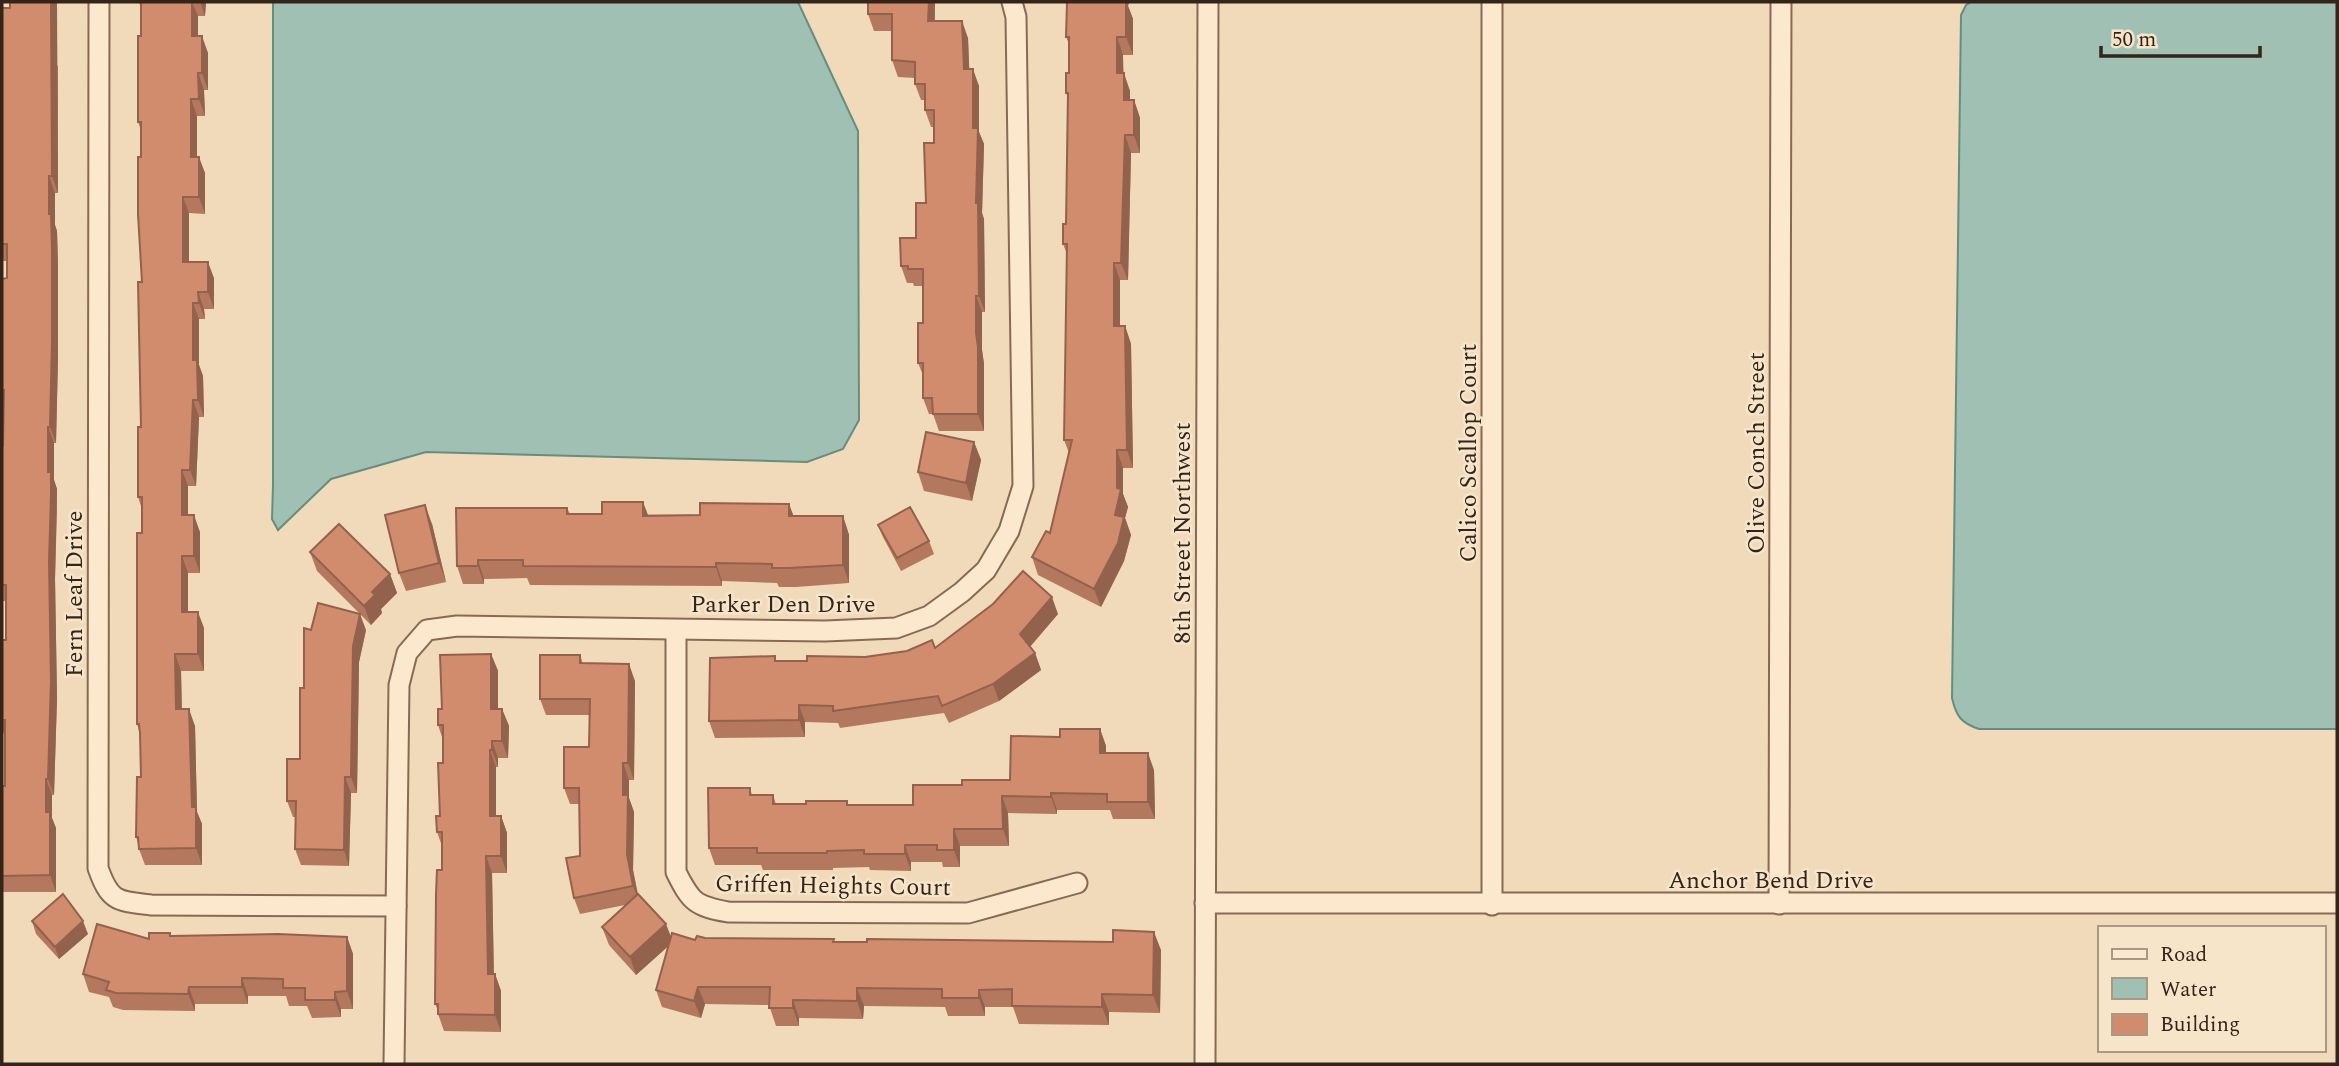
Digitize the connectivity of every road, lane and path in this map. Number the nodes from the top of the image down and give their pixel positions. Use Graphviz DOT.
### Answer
graph roads {
  1 [pos="99,2"];
  2 [pos="1012,2"];
  3 [pos="1208,2"];
  4 [pos="1492,2"];
  5 [pos="1781,2"];
  6 [pos="676,629"];
  7 [pos="1077,883"];
  8 [pos="1205,903"];
  9 [pos="2337,903"];
  10 [pos="1779,904"];
  11 [pos="1492,905"];
  12 [pos="396,906"];
  13 [pos="394,1064"];
  14 [pos="1205,1064"];
  1 -- 12 [label="street, Fern Leaf Drive"];
  2 -- 6 [label="street, Parker Den Drive"];
  3 -- 8 [label="street, 8th Street Northwest"];
  4 -- 11 [label="street, Calico Scallop Court"];
  5 -- 10 [label="street, Olive Conch Street"];
  6 -- 7 [label="street, Griffen Heights Court"];
  6 -- 12 [label="street, Parker Den Drive"];
  8 -- 11 [label="street, Anchor Bend Drive"];
  8 -- 14 [label="street, 8th Street Northwest"];
  9 -- 10 [label="street, Anchor Bend Drive"];
  10 -- 11 [label="street, Anchor Bend Drive"];
  12 -- 13 [label="street, Parker Den Drive"];
}
